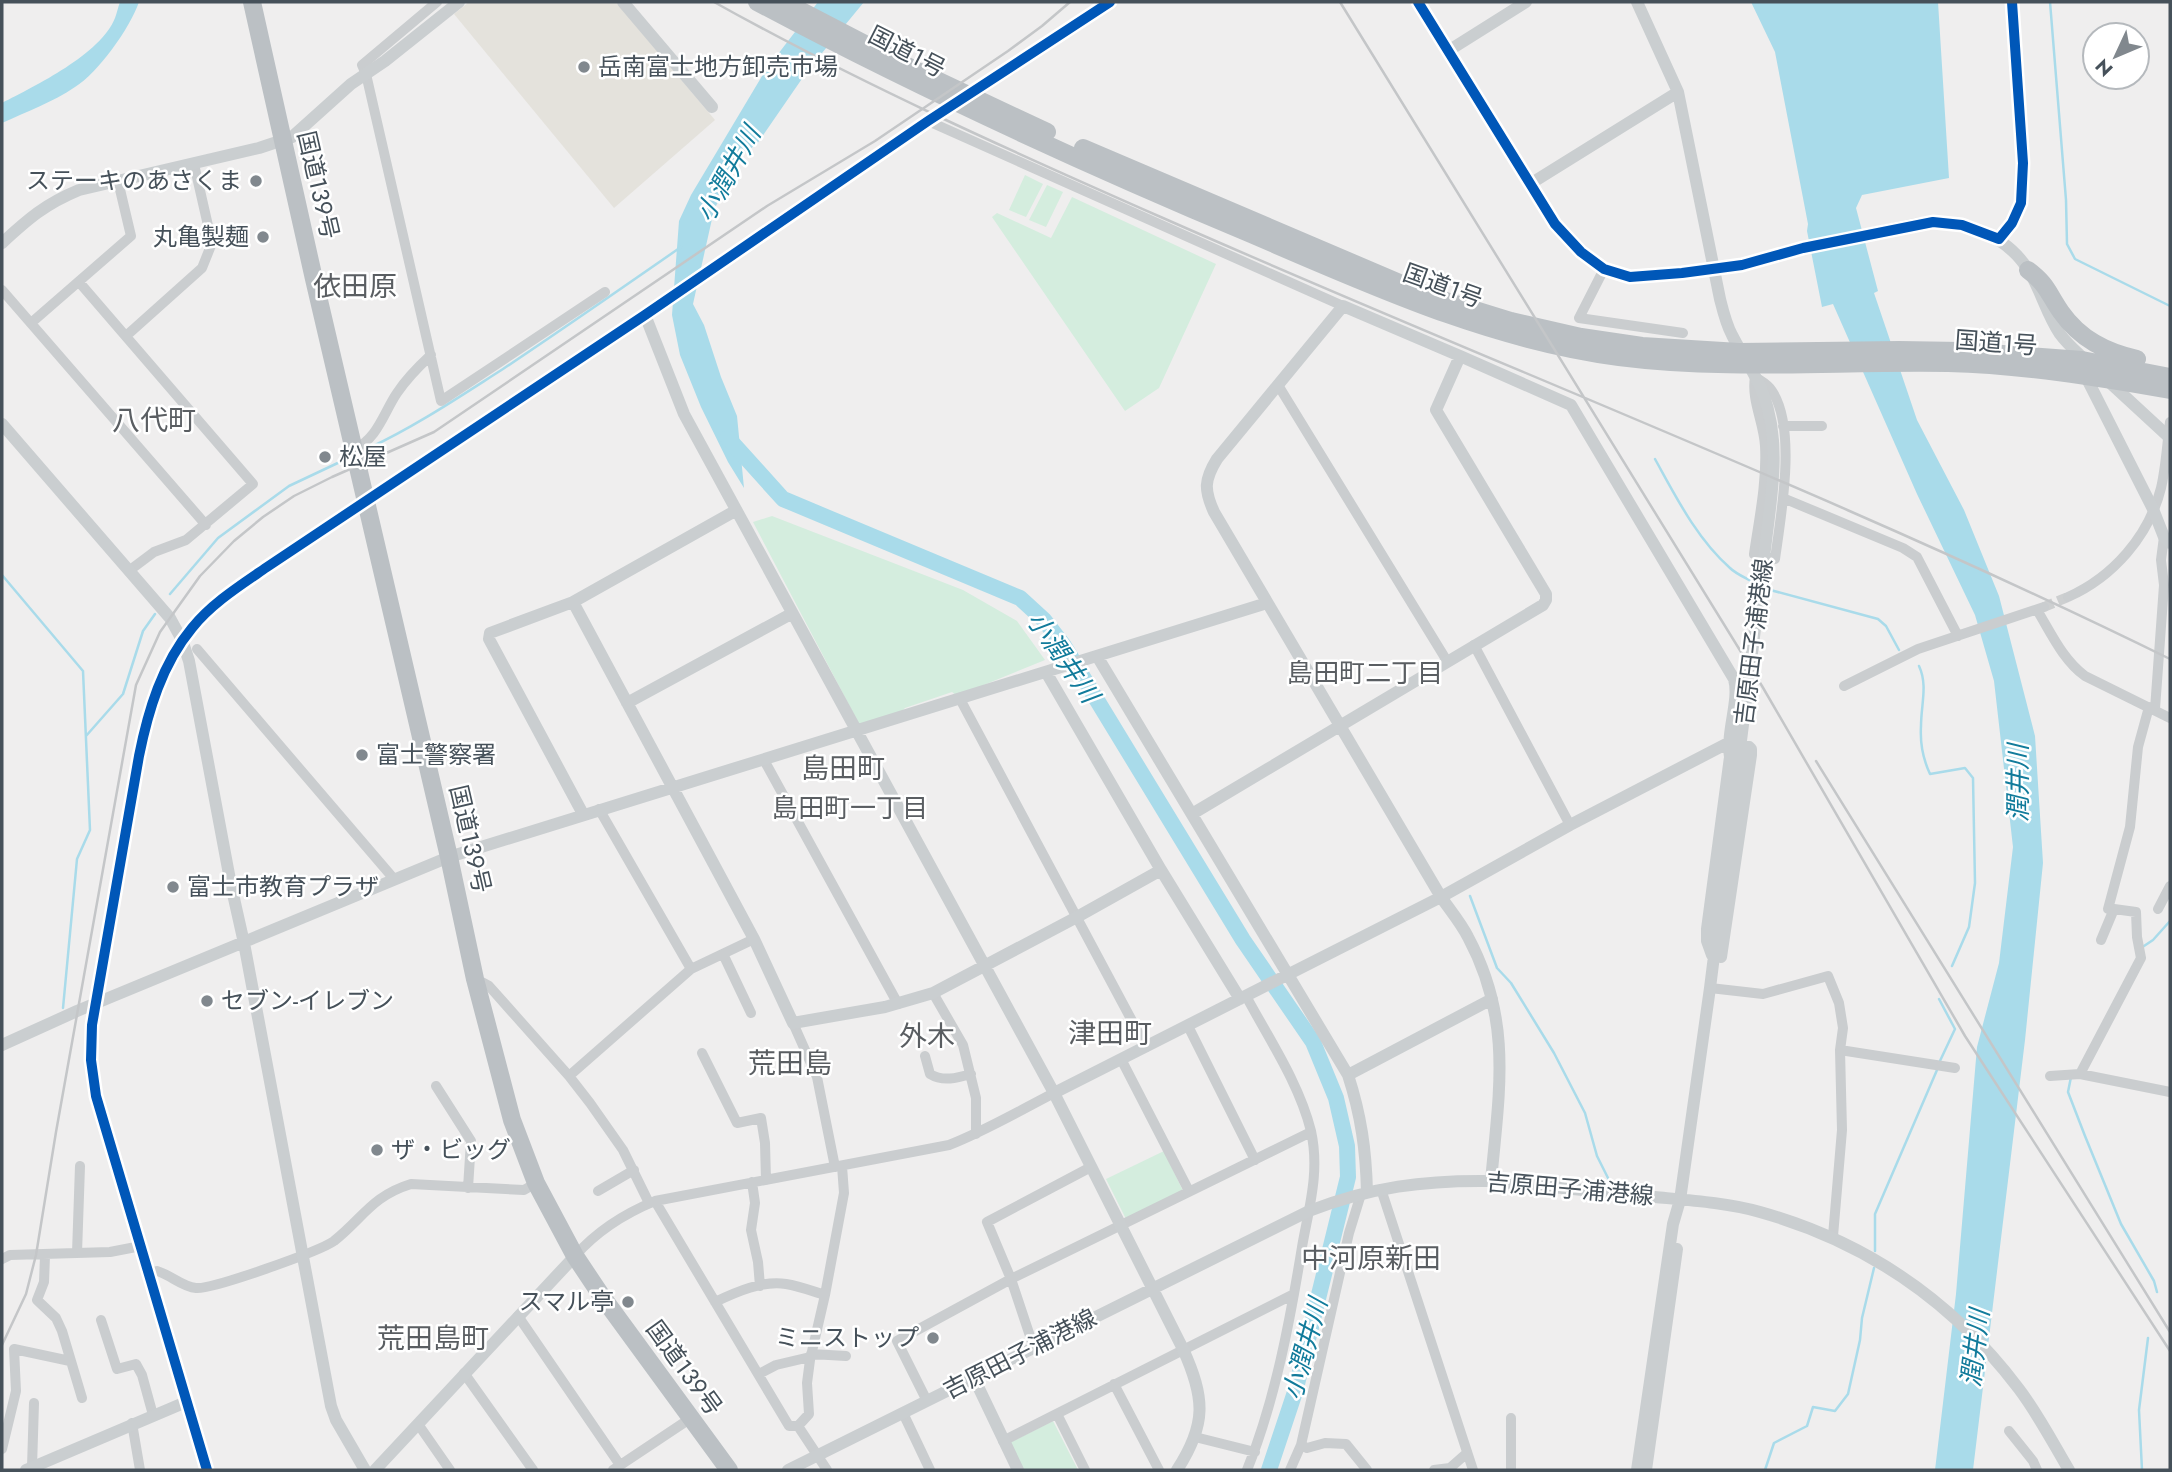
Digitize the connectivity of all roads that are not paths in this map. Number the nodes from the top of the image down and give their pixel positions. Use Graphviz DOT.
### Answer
graph roads {
  1 [pos="252,2"];
  2 [pos="437,2"];
  3 [pos="459,2"];
  4 [pos="623,2"];
  5 [pos="757,2"];
  6 [pos="784,2"];
  7 [pos="1110,2"];
  8 [pos="1418,2"];
  9 [pos="1526,2"];
  10 [pos="1637,2"];
  11 [pos="2012,2"];
  12 [pos="1448,51"];
  13 [pos="366,74"];
  14 [pos="1678,92"];
  15 [pos="712,107"];
  16 [pos="928,121"];
  17 [pos="283,141"];
  18 [pos="194,164"];
  19 [pos="118,181"];
  20 [pos="1530,184"];
  21 [pos="1999,239"];
  22 [pos="2,243"];
  23 [pos="1605,269"];
  24 [pos="1713,270"];
  25 [pos="2028,270"];
  26 [pos="79,282"];
  27 [pos="2,290"];
  28 [pos="605,292"];
  29 [pos="1343,306"];
  30 [pos="645,315"];
  31 [pos="31,323"];
  32 [pos="1683,333"];
  33 [pos="125,335"];
  34 [pos="2073,348"];
  35 [pos="431,355"];
  36 [pos="1460,356"];
  37 [pos="2170,366"];
  38 [pos="1755,377"];
  39 [pos="2170,377"];
  40 [pos="1278,385"];
  41 [pos="2170,390"];
  42 [pos="2170,422"];
  43 [pos="2,424"];
  44 [pos="1783,426"];
  45 [pos="1822,426"];
  46 [pos="2169,438"];
  47 [pos="354,449"];
  48 [pos="1783,498"];
  49 [pos="366,500"];
  50 [pos="2153,509"];
  51 [pos="735,511"];
  52 [pos="206,525"];
  53 [pos="2167,540"];
  54 [pos="130,570"];
  55 [pos="2068,597"];
  56 [pos="573,602"];
  57 [pos="1267,603"];
  58 [pos="791,614"];
  59 [pos="1958,636"];
  60 [pos="182,640"];
  61 [pos="1474,645"];
  62 [pos="197,649"];
  63 [pos="1093,657"];
  64 [pos="1447,661"];
  65 [pos="1049,671"];
  66 [pos="1844,686"];
  67 [pos="960,699"];
  68 [pos="626,703"];
  69 [pos="2152,708"];
  70 [pos="2170,718"];
  71 [pos="1340,724"];
  72 [pos="857,731"];
  73 [pos="1728,743"];
  74 [pos="764,760"];
  75 [pos="674,788"];
  76 [pos="598,809"];
  77 [pos="583,814"];
  78 [pos="1192,814"];
  79 [pos="1570,825"];
  80 [pos="449,857"];
  81 [pos="1161,870"];
  82 [pos="394,879"];
  83 [pos="2170,886"];
  84 [pos="1441,897"];
  85 [pos="2115,909"];
  86 [pos="2158,909"];
  87 [pos="1077,917"];
  88 [pos="754,939"];
  89 [pos="2101,940"];
  90 [pos="244,943"];
  91 [pos="723,954"];
  92 [pos="1713,959"];
  93 [pos="984,964"];
  94 [pos="691,969"];
  95 [pos="1288,975"];
  96 [pos="475,979"];
  97 [pos="1711,981"];
  98 [pos="933,993"];
  99 [pos="1242,998"];
  100 [pos="1492,999"];
  101 [pos="97,1003"];
  102 [pos="898,1004"];
  103 [pos="751,1013"];
  104 [pos="793,1023"];
  105 [pos="1188,1026"];
  106 [pos="2,1045"];
  107 [pos="1146,1047"];
  108 [pos="1840,1050"];
  109 [pos="702,1053"];
  110 [pos="925,1056"];
  111 [pos="1121,1059"];
  112 [pos="1955,1068"];
  113 [pos="971,1074"];
  114 [pos="1348,1075"];
  115 [pos="2076,1075"];
  116 [pos="569,1076"];
  117 [pos="2050,1076"];
  118 [pos="436,1086"];
  119 [pos="2170,1092"];
  120 [pos="1054,1093"];
  121 [pos="1311,1132"];
  122 [pos="976,1134"];
  123 [pos="1255,1160"];
  124 [pos="80,1166"];
  125 [pos="839,1166"];
  126 [pos="1091,1167"];
  127 [pos="634,1170"];
  128 [pos="766,1180"];
  129 [pos="1491,1181"];
  130 [pos="752,1182"];
  131 [pos="536,1183"];
  132 [pos="468,1188"];
  133 [pos="1381,1189"];
  134 [pos="598,1191"];
  135 [pos="1189,1191"];
  136 [pos="1362,1194"];
  137 [pos="1680,1199"];
  138 [pos="652,1202"];
  139 [pos="1312,1210"];
  140 [pos="1121,1224"];
  141 [pos="1833,1237"];
  142 [pos="141,1246"];
  143 [pos="77,1253"];
  144 [pos="45,1255"];
  145 [pos="303,1255"];
  146 [pos="575,1256"];
  147 [pos="2,1259"];
  148 [pos="149,1273"];
  149 [pos="1011,1279"];
  150 [pos="760,1286"];
  151 [pos="1153,1287"];
  152 [pos="1294,1294"];
  153 [pos="825,1295"];
  154 [pos="715,1302"];
  155 [pos="518,1316"];
  156 [pos="101,1320"];
  157 [pos="1034,1348"];
  158 [pos="1183,1349"];
  159 [pos="810,1356"];
  160 [pos="846,1356"];
  161 [pos="70,1361"];
  162 [pos="464,1373"];
  163 [pos="758,1374"];
  164 [pos="974,1378"];
  165 [pos="1114,1384"];
  166 [pos="82,1398"];
  167 [pos="926,1401"];
  168 [pos="186,1402"];
  169 [pos="34,1403"];
  170 [pos="903,1413"];
  171 [pos="1057,1414"];
  172 [pos="153,1415"];
  173 [pos="691,1418"];
  174 [pos="1511,1418"];
  175 [pos="132,1423"];
  176 [pos="418,1423"];
  177 [pos="797,1426"];
  178 [pos="2009,1430"];
  179 [pos="1195,1437"];
  180 [pos="1003,1441"];
  181 [pos="1301,1445"];
  182 [pos="2,1449"];
  183 [pos="1255,1452"];
  184 [pos="1467,1453"];
  185 [pos="816,1456"];
  186 [pos="616,1468"];
  187 [pos="29,1469"];
  188 [pos="140,1470"];
  189 [pos="207,1470"];
  190 [pos="365,1470"];
  191 [pos="375,1470"];
  192 [pos="450,1470"];
  193 [pos="533,1470"];
  194 [pos="729,1470"];
  195 [pos="788,1470"];
  196 [pos="827,1470"];
  197 [pos="930,1470"];
  198 [pos="1018,1470"];
  199 [pos="1085,1470"];
  200 [pos="1159,1470"];
  201 [pos="1177,1470"];
  202 [pos="1247,1470"];
  203 [pos="1290,1470"];
  204 [pos="1367,1470"];
  205 [pos="1434,1470"];
  206 [pos="1473,1470"];
  207 [pos="1511,1470"];
  208 [pos="1637,1470"];
  209 [pos="1646,1470"];
  210 [pos="2037,1470"];
  211 [pos="2069,1470"];
  1 -- 17 [label="highway, 国道139号"];
  2 -- 13 [label="street"];
  3 -- 13 [label="street"];
  4 -- 15 [label="street"];
  5 -- 41 [label="highway, 国道1号"];
  6 -- 39 [label="highway, 国道1号"];
  7 -- 16 [label="street"];
  8 -- 12 [label="street"];
  9 -- 12 [label="street"];
  10 -- 14 [label="street, 吉原田子浦港線"];
  11 -- 21 [label="street"];
  12 -- 20 [label="street"];
  13 -- 17 [label="street"];
  13 -- 35 [label="street"];
  14 -- 20 [label="street"];
  14 -- 24 [label="street, 吉原田子浦港線"];
  16 -- 29 [label="street"];
  16 -- 30 [label="street"];
  17 -- 18 [label="street"];
  17 -- 47 [label="highway, 国道139号"];
  18 -- 19 [label="street"];
  18 -- 33 [label="street"];
  19 -- 22 [label="street"];
  19 -- 26 [label="street"];
  20 -- 23 [label="street"];
  21 -- 24 [label="street"];
  21 -- 25 [label="street"];
  23 -- 24 [label="street"];
  23 -- 32 [label="street"];
  24 -- 38 [label="street, 吉原田子浦港線"];
  25 -- 34 [label="street"];
  25 -- 37 [label="highway"];
  26 -- 31 [label="street"];
  26 -- 33 [label="street"];
  27 -- 31 [label="street"];
  28 -- 35 [label="street"];
  29 -- 36 [label="street"];
  29 -- 40 [label="street"];
  30 -- 49 [label="street"];
  30 -- 51 [label="street"];
  31 -- 52 [label="street"];
  33 -- 52 [label="street"];
  34 -- 46 [label="street"];
  34 -- 50 [label="street"];
  35 -- 47 [label="street"];
  36 -- 61 [label="street"];
  36 -- 73 [label="street"];
  38 -- 44 [label="street"];
  38 -- 48 [label="street"];
  38 -- 92 [label="street, 吉原田子浦港線"];
  40 -- 57 [label="street"];
  40 -- 64 [label="street"];
  42 -- 46 [label="street"];
  43 -- 54 [label="street"];
  44 -- 45 [label="street"];
  44 -- 48 [label="street"];
  46 -- 50 [label="street"];
  47 -- 49 [label="highway, 国道139号"];
  48 -- 59 [label="street"];
  49 -- 60 [label="street"];
  49 -- 80 [label="highway, 国道139号"];
  50 -- 53 [label="street"];
  50 -- 55 [label="street"];
  51 -- 56 [label="street"];
  51 -- 58 [label="street"];
  52 -- 54 [label="street"];
  53 -- 69 [label="street"];
  54 -- 60 [label="street"];
  56 -- 68 [label="street"];
  56 -- 77 [label="street"];
  57 -- 63 [label="street"];
  57 -- 71 [label="street"];
  58 -- 68 [label="street"];
  58 -- 72 [label="street"];
  59 -- 66 [label="street"];
  59 -- 69 [label="street"];
  60 -- 90 [label="street"];
  60 -- 101 [label="street"];
  61 -- 64 [label="street"];
  61 -- 79 [label="street"];
  62 -- 82 [label="street"];
  63 -- 65 [label="street"];
  63 -- 78 [label="street"];
  64 -- 71 [label="street"];
  65 -- 67 [label="street"];
  65 -- 81 [label="street"];
  67 -- 72 [label="street"];
  67 -- 87 [label="street"];
  68 -- 75 [label="street"];
  69 -- 70 [label="street"];
  69 -- 85 [label="street"];
  71 -- 78 [label="street"];
  71 -- 84 [label="street"];
  72 -- 74 [label="street"];
  72 -- 93 [label="street"];
  73 -- 79 [label="street"];
  73 -- 92 [label="street"];
  73 -- 97 [label="street"];
  74 -- 75 [label="street"];
  74 -- 102 [label="street"];
  75 -- 76 [label="street"];
  75 -- 88 [label="street"];
  76 -- 77 [label="street"];
  76 -- 94 [label="street"];
  77 -- 80 [label="street"];
  78 -- 95 [label="street"];
  79 -- 84 [label="street"];
  80 -- 82 [label="street"];
  80 -- 96 [label="highway, 国道139号"];
  81 -- 87 [label="street"];
  81 -- 99 [label="street"];
  82 -- 90 [label="street"];
  83 -- 86 [label="street"];
  84 -- 95 [label="street"];
  84 -- 100 [label="street"];
  85 -- 89 [label="street"];
  85 -- 115 [label="street"];
  87 -- 93 [label="street"];
  87 -- 107 [label="street"];
  88 -- 91 [label="street"];
  88 -- 104 [label="street"];
  90 -- 101 [label="street"];
  90 -- 145 [label="street"];
  91 -- 94 [label="street"];
  91 -- 103 [label="street"];
  92 -- 97 [label="street, 吉原田子浦港線"];
  93 -- 98 [label="street"];
  93 -- 120 [label="street"];
  94 -- 116 [label="street"];
  95 -- 99 [label="street"];
  95 -- 114 [label="street"];
  96 -- 116 [label="street"];
  96 -- 131 [label="highway, 国道139号"];
  97 -- 108 [label="street"];
  97 -- 137 [label="street, 吉原田子浦港線"];
  98 -- 102 [label="street"];
  98 -- 113 [label="street"];
  99 -- 105 [label="street"];
  99 -- 121 [label="street"];
  100 -- 114 [label="street"];
  100 -- 129 [label="street"];
  101 -- 106 [label="street"];
  101 -- 142 [label="street"];
  102 -- 104 [label="street"];
  104 -- 125 [label="street"];
  105 -- 107 [label="street"];
  105 -- 123 [label="street"];
  107 -- 111 [label="street"];
  108 -- 112 [label="street"];
  108 -- 141 [label="street"];
  109 -- 128 [label="street"];
  110 -- 113 [label="street"];
  111 -- 120 [label="street"];
  111 -- 135 [label="street"];
  113 -- 122 [label="street"];
  114 -- 136 [label="street"];
  115 -- 117 [label="street"];
  115 -- 119 [label="street"];
  116 -- 127 [label="street"];
  118 -- 132 [label="street"];
  120 -- 122 [label="street"];
  120 -- 126 [label="street"];
  121 -- 123 [label="street"];
  121 -- 139 [label="street"];
  122 -- 125 [label="street"];
  123 -- 135 [label="street"];
  124 -- 143 [label="street"];
  125 -- 128 [label="street"];
  125 -- 153 [label="street"];
  126 -- 140 [label="street"];
  126 -- 149 [label="street"];
  127 -- 134 [label="street"];
  127 -- 138 [label="street"];
  128 -- 130 [label="street"];
  129 -- 133 [label="street, 吉原田子浦港線"];
  129 -- 137 [label="street, 吉原田子浦港線"];
  130 -- 138 [label="street"];
  130 -- 150 [label="street"];
  131 -- 132 [label="street"];
  131 -- 146 [label="highway, 国道139号"];
  132 -- 145 [label="street"];
  133 -- 136 [label="street, 吉原田子浦港線"];
  133 -- 184 [label="street"];
  135 -- 140 [label="street"];
  136 -- 139 [label="street, 吉原田子浦港線"];
  136 -- 181 [label="street"];
  137 -- 141 [label="street"];
  137 -- 208 [label="street"];
  137 -- 209 [label="street"];
  138 -- 146 [label="street"];
  138 -- 154 [label="street"];
  139 -- 151 [label="street, 吉原田子浦港線"];
  139 -- 152 [label="street"];
  140 -- 149 [label="street"];
  140 -- 151 [label="street"];
  141 -- 211 [label="street"];
  142 -- 143 [label="street"];
  142 -- 148 [label="street"];
  143 -- 144 [label="street"];
  144 -- 147 [label="street"];
  144 -- 161 [label="street"];
  145 -- 148 [label="street"];
  145 -- 190 [label="street"];
  146 -- 155 [label="street"];
  146 -- 173 [label="highway, 国道139号"];
  148 -- 168 [label="street"];
  149 -- 157 [label="street"];
  149 -- 167 [label="street"];
  150 -- 153 [label="street"];
  150 -- 154 [label="street"];
  151 -- 157 [label="street, 吉原田子浦港線"];
  151 -- 158 [label="street"];
  152 -- 158 [label="street"];
  152 -- 183 [label="street"];
  153 -- 159 [label="street"];
  154 -- 163 [label="street"];
  155 -- 162 [label="street"];
  155 -- 186 [label="street"];
  156 -- 172 [label="street"];
  157 -- 164 [label="street, 吉原田子浦港線"];
  158 -- 165 [label="street"];
  158 -- 179 [label="street"];
  159 -- 160 [label="street"];
  159 -- 163 [label="street"];
  159 -- 177 [label="street"];
  161 -- 166 [label="street"];
  161 -- 182 [label="street"];
  162 -- 176 [label="street"];
  162 -- 193 [label="street"];
  163 -- 177 [label="street"];
  164 -- 167 [label="street, 吉原田子浦港線"];
  164 -- 180 [label="street"];
  165 -- 171 [label="street"];
  165 -- 200 [label="street"];
  167 -- 170 [label="street, 吉原田子浦港線"];
  168 -- 172 [label="street"];
  168 -- 189 [label="street"];
  169 -- 187 [label="street"];
  170 -- 185 [label="street, 吉原田子浦港線"];
  170 -- 197 [label="street"];
  171 -- 180 [label="street"];
  171 -- 199 [label="street"];
  172 -- 175 [label="street"];
  173 -- 186 [label="street"];
  173 -- 194 [label="highway, 国道139号"];
  174 -- 207 [label="street"];
  175 -- 187 [label="street"];
  175 -- 188 [label="street"];
  176 -- 191 [label="street"];
  176 -- 192 [label="street"];
  177 -- 185 [label="street"];
  178 -- 210 [label="street"];
  179 -- 183 [label="street"];
  179 -- 201 [label="street"];
  180 -- 198 [label="street"];
  181 -- 203 [label="street"];
  181 -- 204 [label="street"];
  183 -- 202 [label="street"];
  184 -- 205 [label="street"];
  184 -- 206 [label="street"];
  185 -- 195 [label="street, 吉原田子浦港線"];
  185 -- 196 [label="street"];
}
